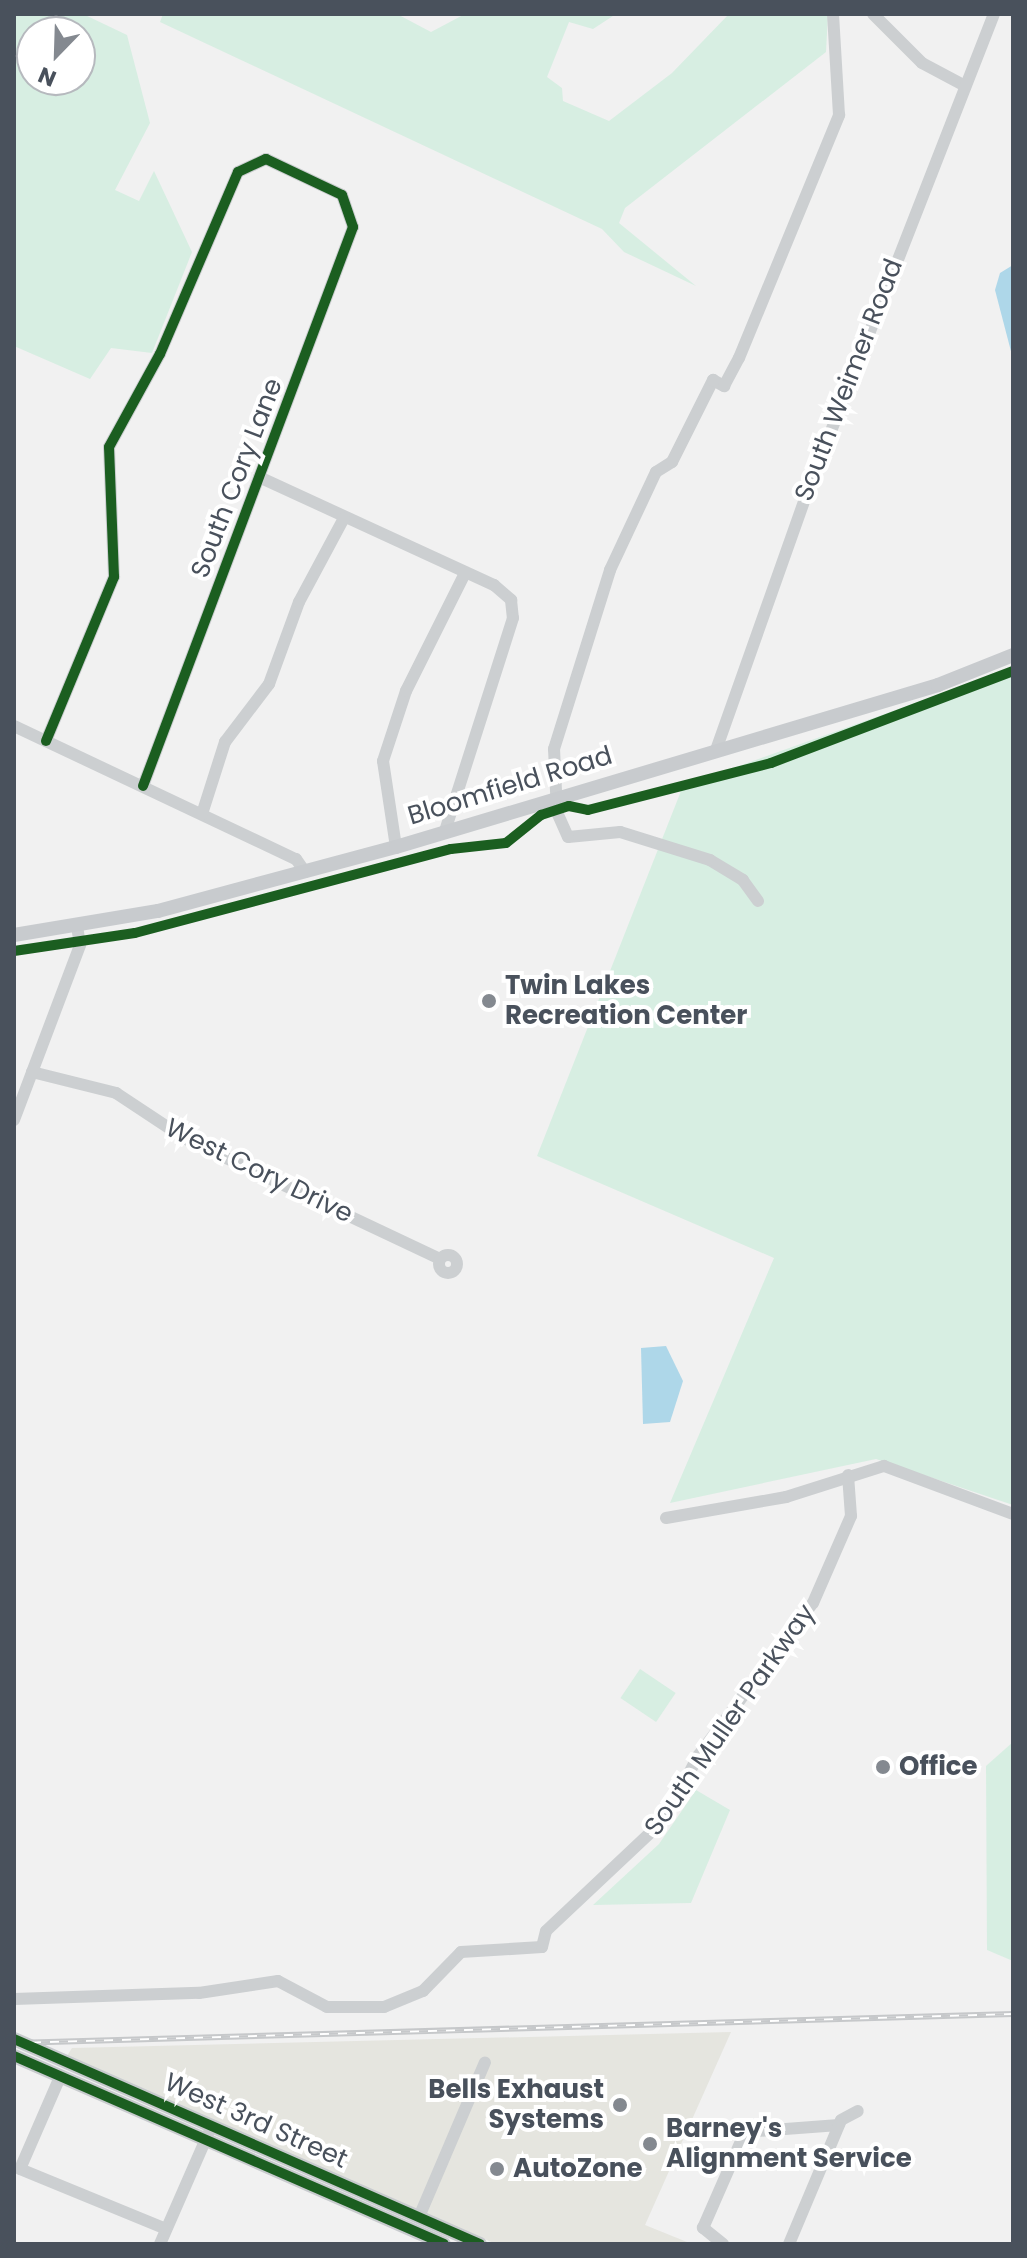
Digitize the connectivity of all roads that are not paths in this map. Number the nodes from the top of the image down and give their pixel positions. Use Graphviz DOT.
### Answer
graph roads {
  1 [pos="833,14"];
  2 [pos="873,14"];
  3 [pos="994,14"];
  4 [pos="965,86"];
  5 [pos="259,477"];
  6 [pos="344,518"];
  7 [pos="465,573"];
  8 [pos="1013,655"];
  9 [pos="14,726"];
  10 [pos="46,741"];
  11 [pos="716,750"];
  12 [pos="143,786"];
  13 [pos="556,796"];
  14 [pos="202,814"];
  15 [pos="445,831"];
  16 [pos="396,847"];
  17 [pos="305,872"];
  18 [pos="758,901"];
  19 [pos="77,925"];
  20 [pos="14,935"];
  21 [pos="32,1072"];
  22 [pos="14,1120"];
  23 [pos="440,1259"];
  24 [pos="848,1475"];
  25 [pos="1013,1514"];
  26 [pos="666,1518"];
  27 [pos="14,1999"];
  28 [pos="14,2039"];
  29 [pos="14,2056"];
  30 [pos="485,2062"];
  31 [pos="60,2077"];
  32 [pos="858,2111"];
  33 [pos="839,2125"];
  34 [pos="212,2126"];
  35 [pos="205,2142"];
  36 [pos="313,2170"];
  37 [pos="307,2185"];
  38 [pos="419,2217"];
  39 [pos="166,2229"];
  40 [pos="160,2244"];
  41 [pos="444,2244"];
  42 [pos="480,2244"];
  43 [pos="723,2244"];
  44 [pos="789,2244"];
  1 -- 13 [label="street"];
  2 -- 4 [label="street"];
  3 -- 4 [label="street, South Weimer Road"];
  4 -- 11 [label="street, South Weimer Road"];
  5 -- 6 [label="street"];
  5 -- 10 [label="street, South Cory Lane"];
  5 -- 12 [label="street, South Cory Lane"];
  6 -- 7 [label="street"];
  6 -- 14 [label="street"];
  7 -- 15 [label="street"];
  7 -- 16 [label="street"];
  8 -- 11 [label="main road, Bloomfield Road"];
  9 -- 10 [label="street"];
  10 -- 12 [label="street"];
  11 -- 13 [label="main road, Bloomfield Road"];
  12 -- 14 [label="street"];
  13 -- 15 [label="main road, Bloomfield Road"];
  13 -- 18 [label="street"];
  14 -- 17 [label="street"];
  15 -- 16 [label="main road, Bloomfield Road"];
  16 -- 17 [label="main road, Bloomfield Road"];
  17 -- 19 [label="main road, Bloomfield Road"];
  19 -- 20 [label="main road, Bloomfield Road"];
  19 -- 21 [label="street"];
  21 -- 22 [label="street"];
  21 -- 23 [label="street, West Cory Drive"];
  24 -- 25 [label="street"];
  24 -- 26 [label="street"];
  24 -- 27 [label="street, South Muller Parkway"];
  28 -- 34 [label="main road, West 3rd Street"];
  29 -- 31 [label="main road, West 3rd Street"];
  30 -- 38 [label="street"];
  31 -- 35 [label="main road, West 3rd Street"];
  31 -- 39 [label="street"];
  32 -- 33 [label="street"];
  33 -- 43 [label="street"];
  33 -- 44 [label="street"];
  34 -- 35 [label="street"];
  34 -- 36 [label="main road, West 3rd Street"];
  35 -- 37 [label="main road, West 3rd Street"];
  35 -- 39 [label="street"];
  36 -- 37 [label="main road"];
  36 -- 38 [label="main road, West 3rd Street"];
  37 -- 41 [label="main road, West 3rd Street"];
  38 -- 42 [label="main road, West 3rd Street"];
  39 -- 40 [label="street"];
}
